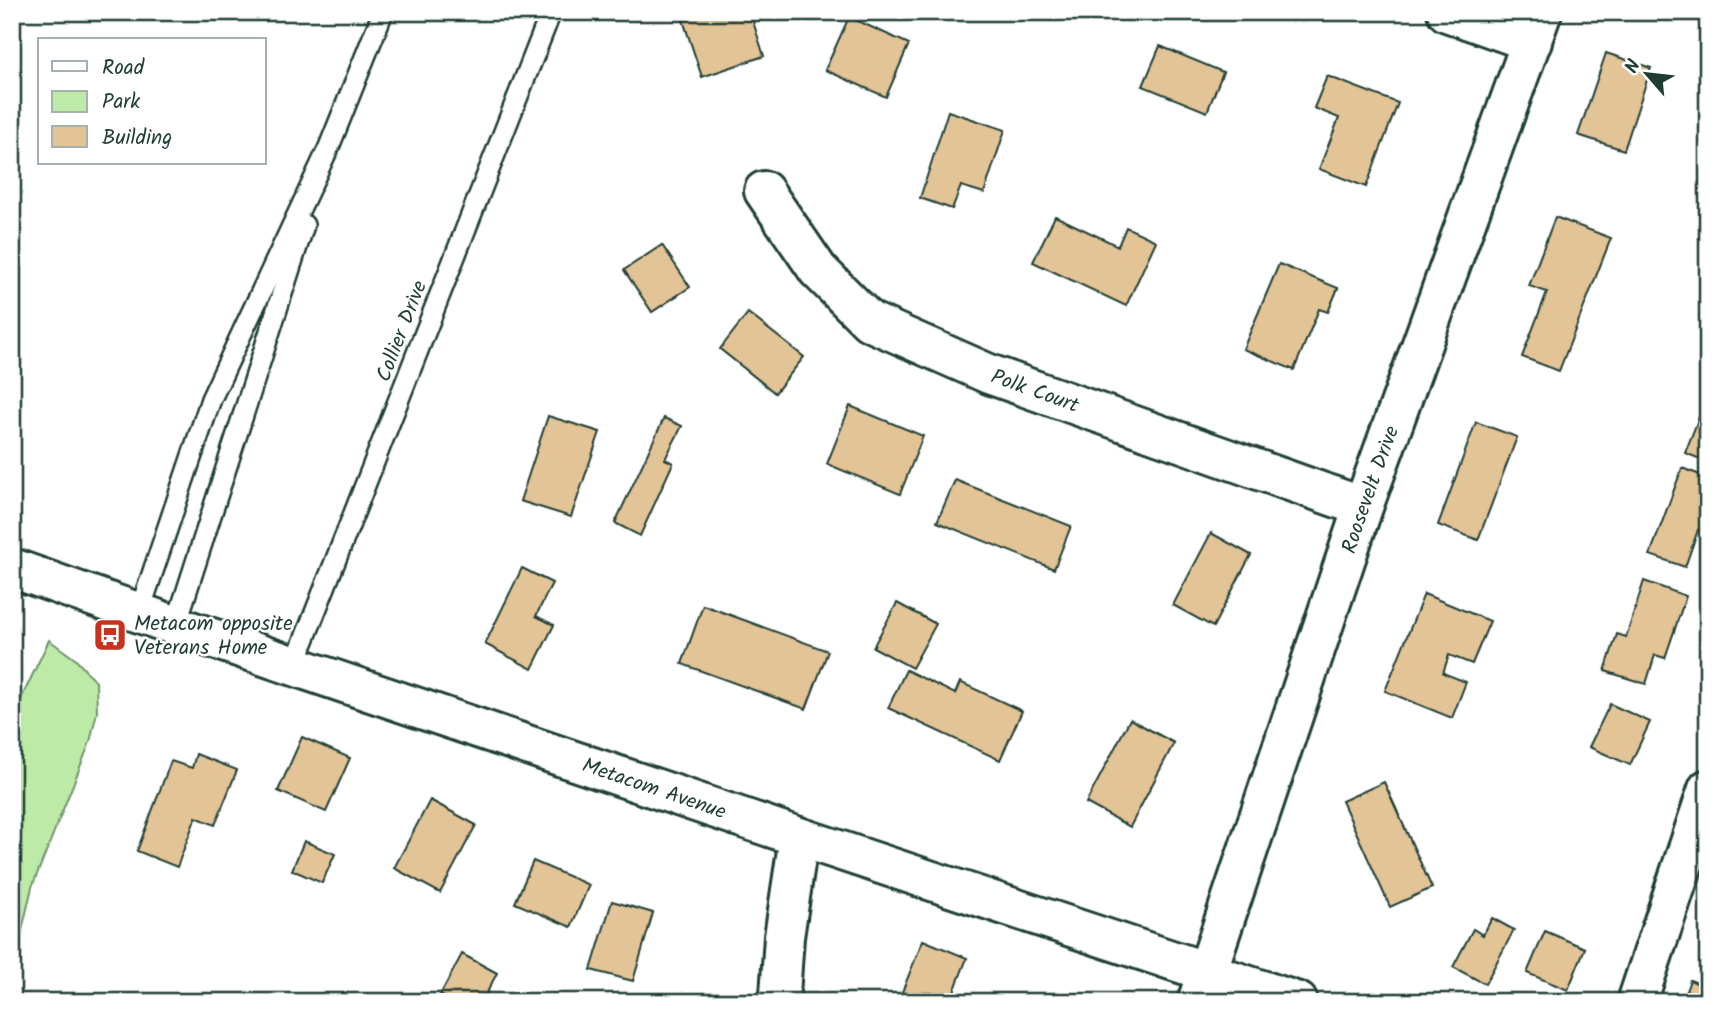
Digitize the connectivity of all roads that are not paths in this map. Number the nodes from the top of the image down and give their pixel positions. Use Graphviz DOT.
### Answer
graph roads {
  1 [pos="383,12"];
  2 [pos="551,12"];
  3 [pos="1447,12"];
  4 [pos="1537,27"];
  5 [pos="328,147"];
  6 [pos="764,191"];
  7 [pos="1363,506"];
  8 [pos="12,568"];
  9 [pos="139,613"];
  10 [pos="182,628"];
  11 [pos="294,666"];
  12 [pos="1708,789"];
  13 [pos="799,837"];
  14 [pos="1203,987"];
  15 [pos="778,1002"];
  16 [pos="1298,1002"];
  17 [pos="1637,1002"];
  1 -- 5 [label="lane"];
  2 -- 11 [label="lane, Collier Drive"];
  3 -- 4 [label="street"];
  4 -- 7 [label="street, Roosevelt Drive"];
  5 -- 9 [label="lane"];
  5 -- 10 [label="lane"];
  6 -- 7 [label="street, Polk Court"];
  7 -- 14 [label="street, Roosevelt Drive"];
  8 -- 9 [label="street, Metacom Avenue"];
  9 -- 10 [label="street, Metacom Avenue"];
  10 -- 11 [label="street, Metacom Avenue"];
  11 -- 13 [label="street, Metacom Avenue"];
  12 -- 17 [label="street"];
  13 -- 14 [label="street, Metacom Avenue"];
  13 -- 15 [label="street"];
  14 -- 16 [label="street, Metacom Avenue"];
}
